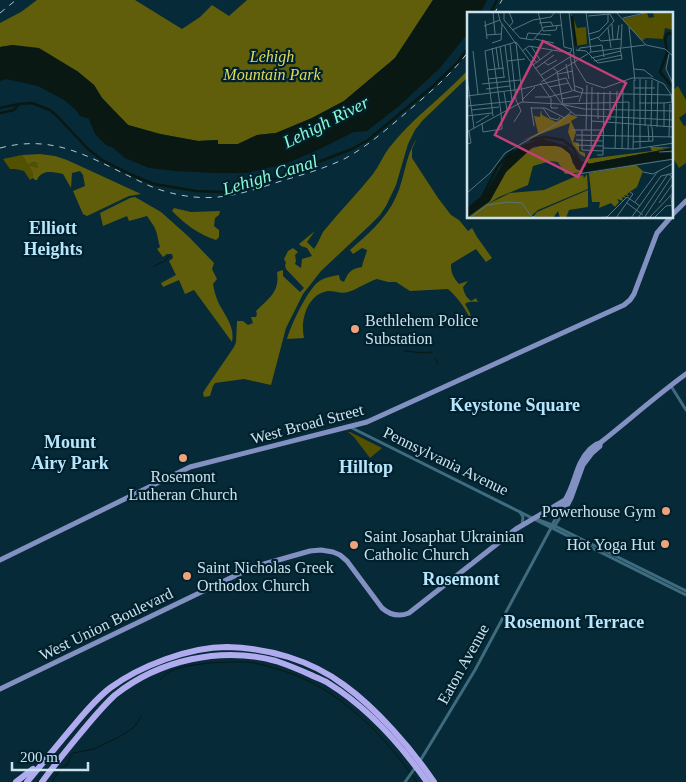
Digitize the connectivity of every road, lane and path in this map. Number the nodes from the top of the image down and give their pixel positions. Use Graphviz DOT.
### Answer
graph roads {
  1 [pos="686,201"];
  2 [pos="674,213"];
  3 [pos="668,219"];
  4 [pos="686,374"];
  5 [pos="670,385"];
  6 [pos="686,410"];
  7 [pos="349,427"];
  8 [pos="565,504"];
  9 [pos="520,512"];
  10 [pos="533,518"];
  11 [pos="522,525"];
  12 [pos="553,527"];
  13 [pos="0,560"];
  14 [pos="686,591"];
  15 [pos="686,595"];
  16 [pos="0,689"];
  17 [pos="60,741"];
  18 [pos="16,782"];
  19 [pos="27,782"];
  20 [pos="42,782"];
  21 [pos="405,782"];
  22 [pos="427,782"];
  23 [pos="434,782"];
  1 -- 2 [label="main road"];
  3 -- 7 [label="main road, West Broad Street"];
  4 -- 5 [label="main road"];
  5 -- 6 [label="street"];
  5 -- 8 [label="main road"];
  7 -- 9 [label="street, Pennsylvania Avenue"];
  7 -- 13 [label="main road, West Broad Street"];
  8 -- 10 [label="main road, West Union Boulevard"];
  8 -- 12 [label="street, Eaton Avenue"];
  8 -- 12 [label="street, Eaton Avenue"];
  9 -- 10 [label="street, Pennsylvania Avenue"];
  9 -- 11 [label="street"];
  10 -- 11 [label="main road, West Union Boulevard"];
  10 -- 12 [label="street, Pennsylvania Avenue"];
  11 -- 16 [label="main road, West Union Boulevard"];
  12 -- 14 [label="street, Pennsylvania Avenue"];
  12 -- 15 [label="street, Pennsylvania Avenue"];
  12 -- 21 [label="street, Eaton Avenue"];
  17 -- 18 [label="highway"];
  17 -- 19 [label="highway"];
  17 -- 23 [label="highway"];
  20 -- 22 [label="highway"];
}
